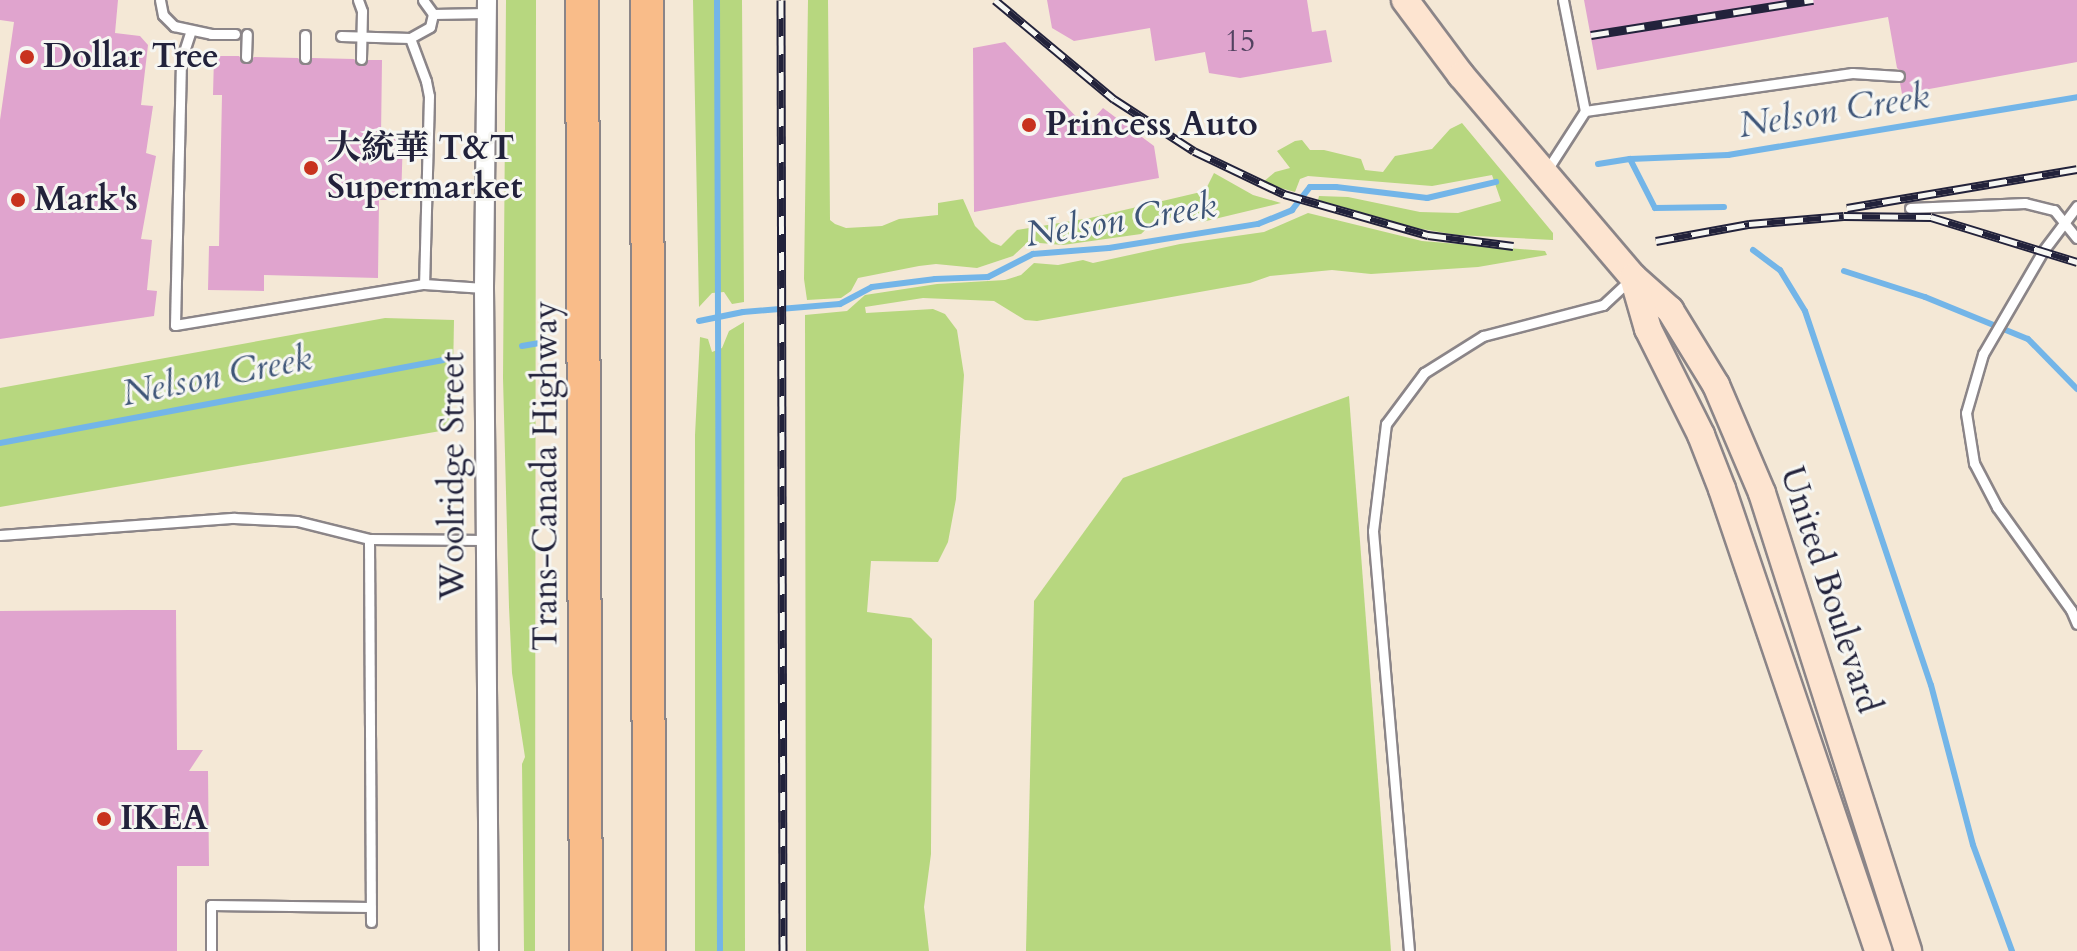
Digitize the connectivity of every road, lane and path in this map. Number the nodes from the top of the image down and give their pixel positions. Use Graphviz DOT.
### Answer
graph roads {
  1 [pos="160,0"];
  2 [pos="358,0"];
  3 [pos="423,0"];
  4 [pos="582,0"];
  5 [pos="647,0"];
  6 [pos="1405,0"];
  7 [pos="1563,0"];
  8 [pos="487,7"];
  9 [pos="433,14"];
  10 [pos="191,30"];
  11 [pos="235,34"];
  12 [pos="247,34"];
  13 [pos="305,35"];
  14 [pos="341,36"];
  15 [pos="362,37"];
  16 [pos="410,38"];
  17 [pos="246,57"];
  18 [pos="305,58"];
  19 [pos="361,59"];
  20 [pos="1899,76"];
  21 [pos="1585,111"];
  22 [pos="1545,173"];
  23 [pos="2077,206"];
  24 [pos="1910,208"];
  25 [pos="2065,222"];
  26 [pos="2077,238"];
  27 [pos="1633,277"];
  28 [pos="424,284"];
  29 [pos="484,288"];
  30 [pos="0,535"];
  31 [pos="369,539"];
  32 [pos="485,540"];
  33 [pos="2077,624"];
  34 [pos="586,796"];
  35 [pos="370,907"];
  36 [pos="371,922"];
  37 [pos="211,951"];
  38 [pos="489,951"];
  39 [pos="573,951"];
  40 [pos="586,951"];
  41 [pos="649,951"];
  42 [pos="1409,951"];
  43 [pos="1878,951"];
  44 [pos="1908,951"];
  1 -- 10 [label="lane"];
  2 -- 15 [label="lane"];
  3 -- 9 [label="lane"];
  4 -- 34 [label="highway, Trans-Canada Highway"];
  5 -- 41 [label="highway"];
  6 -- 22 [label="street, United Boulevard"];
  7 -- 21 [label="lane"];
  8 -- 9 [label="lane"];
  8 -- 29 [label="street, Woolridge Street"];
  9 -- 16 [label="lane"];
  10 -- 11 [label="lane"];
  10 -- 28 [label="lane"];
  12 -- 17 [label="lane"];
  13 -- 18 [label="lane"];
  14 -- 15 [label="lane"];
  15 -- 16 [label="lane"];
  15 -- 19 [label="lane"];
  16 -- 28 [label="lane"];
  20 -- 21 [label="lane"];
  21 -- 22 [label="lane"];
  22 -- 27 [label="street, United Boulevard"];
  23 -- 25 [label="lane"];
  24 -- 25 [label="lane"];
  25 -- 26 [label="lane"];
  25 -- 33 [label="lane"];
  27 -- 42 [label="lane"];
  27 -- 43 [label="street, United Boulevard"];
  27 -- 44 [label="street, United Boulevard"];
  28 -- 29 [label="lane"];
  29 -- 32 [label="street, Woolridge Street"];
  30 -- 31 [label="lane"];
  31 -- 32 [label="lane"];
  31 -- 35 [label="lane"];
  32 -- 38 [label="street, Woolridge Street"];
  34 -- 39 [label="highway"];
  34 -- 40 [label="highway, Trans-Canada Highway"];
  35 -- 36 [label="lane"];
  35 -- 37 [label="lane"];
}
